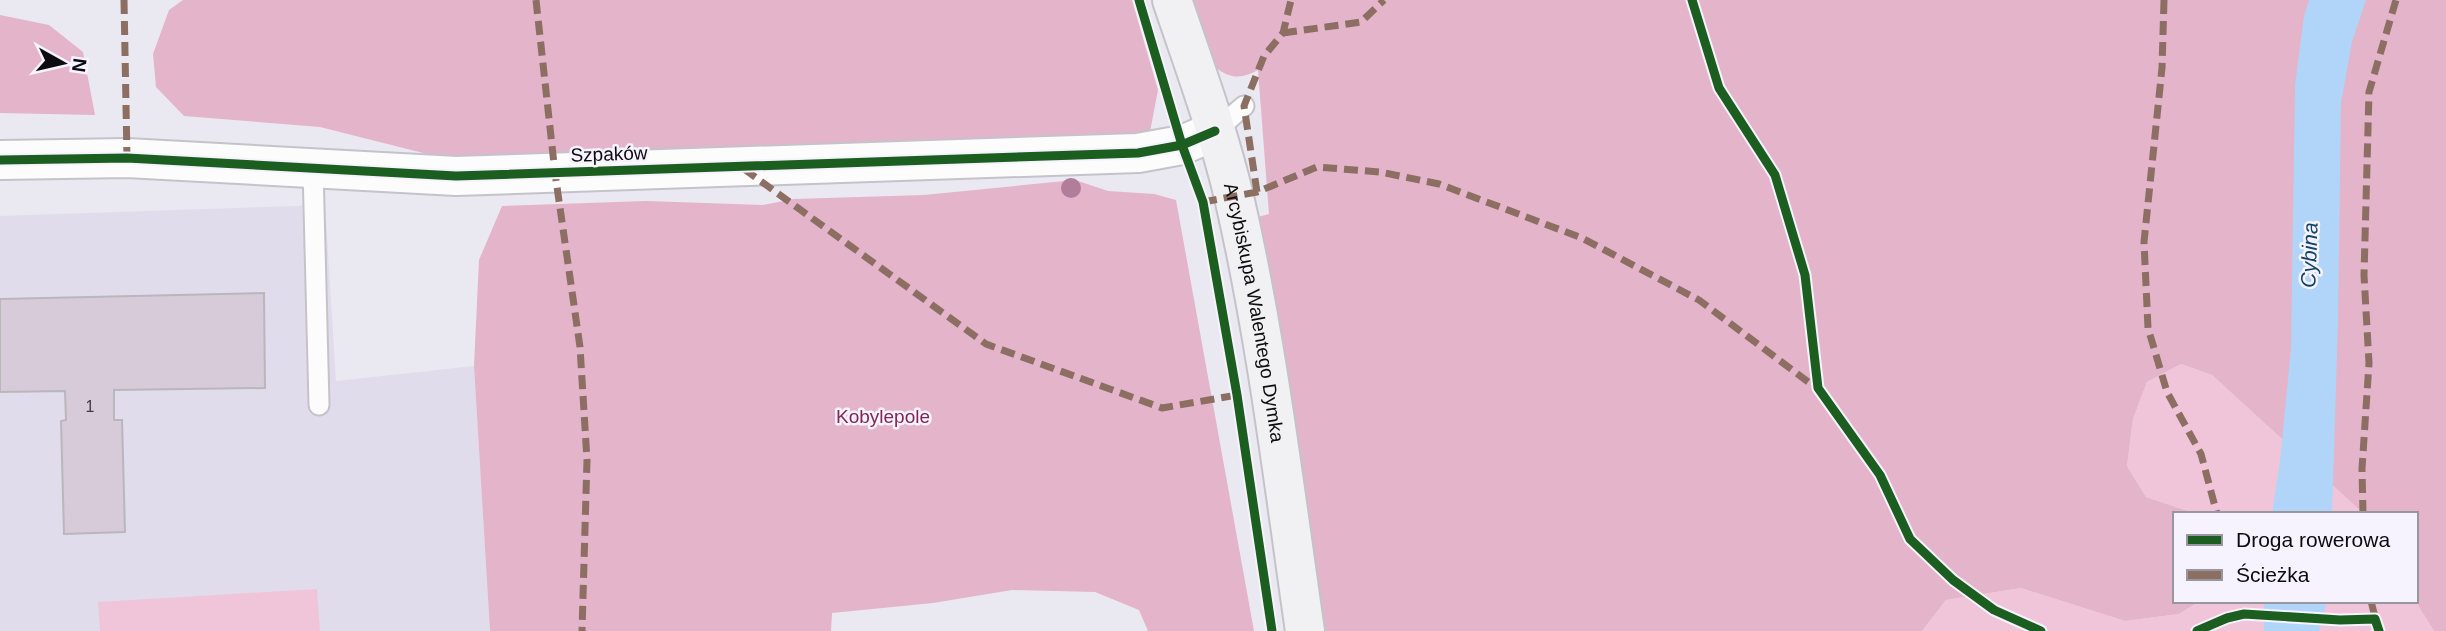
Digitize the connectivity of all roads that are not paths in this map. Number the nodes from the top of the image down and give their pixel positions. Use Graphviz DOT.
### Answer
graph roads {
  1 [pos="1172,0"];
  2 [pos="1244,106"];
  3 [pos="1216,131"];
  4 [pos="0,160"];
  5 [pos="313,169"];
  6 [pos="319,405"];
  7 [pos="1305,631"];
  1 -- 3 [label="street, Arcybiskupa Walentego Dymka"];
  2 -- 3 [label="lane"];
  3 -- 5 [label="street, Szpaków"];
  3 -- 7 [label="street, Arcybiskupa Walentego Dymka"];
  4 -- 5 [label="street, Szpaków"];
  5 -- 6 [label="lane"];
}
